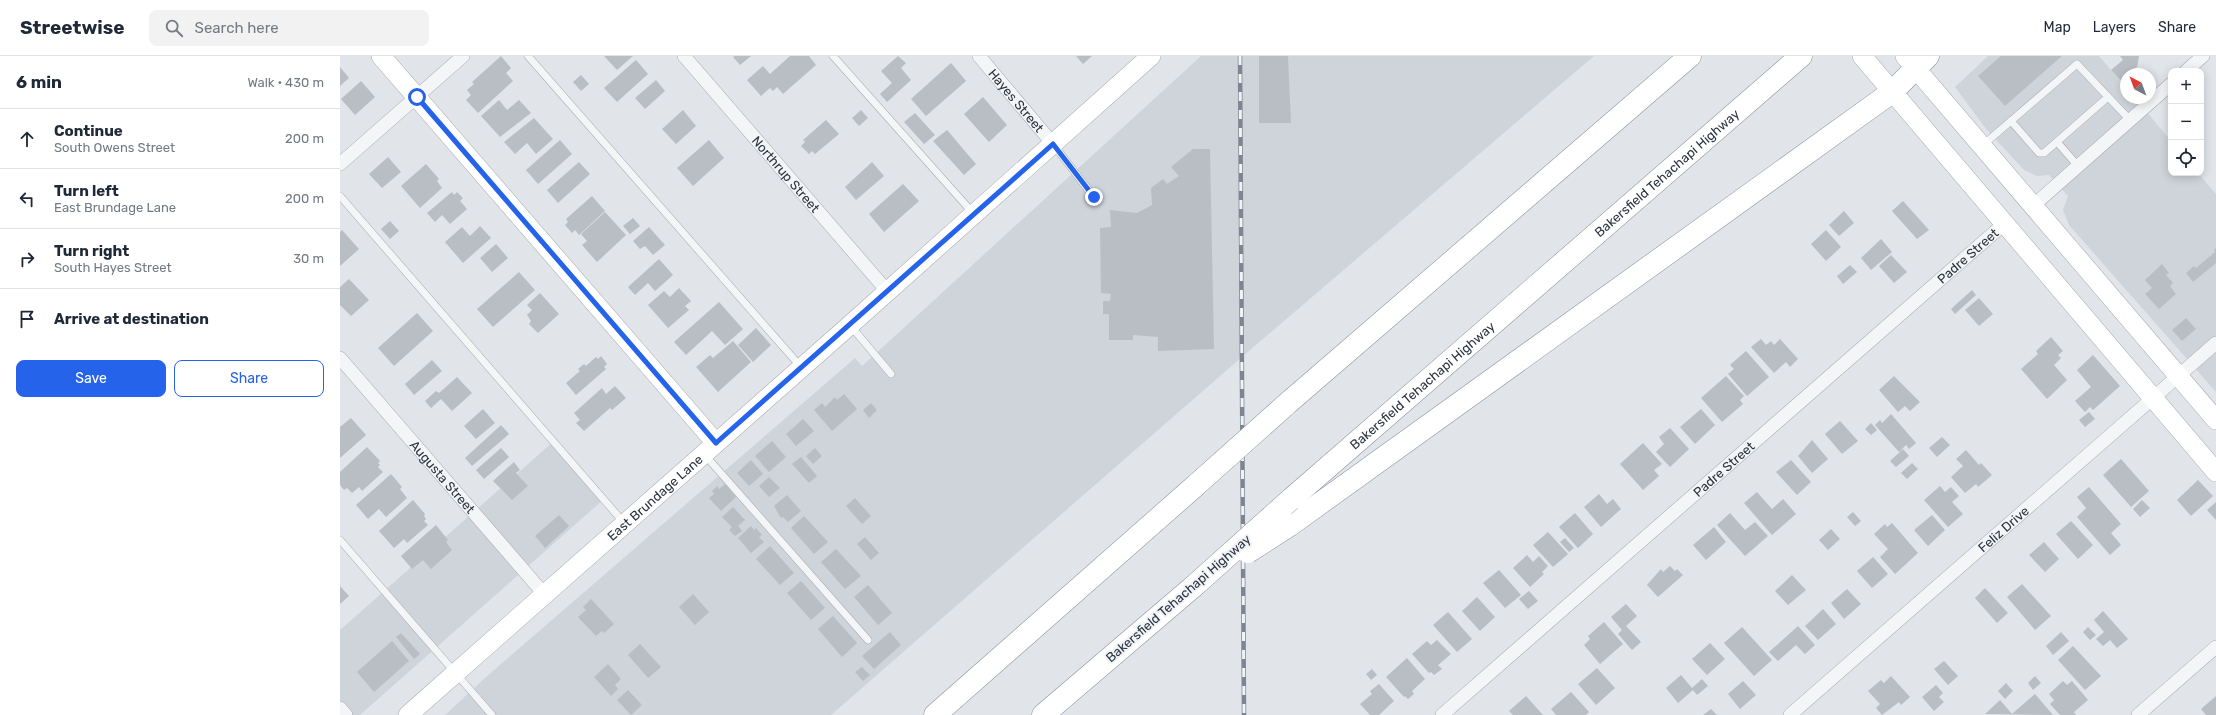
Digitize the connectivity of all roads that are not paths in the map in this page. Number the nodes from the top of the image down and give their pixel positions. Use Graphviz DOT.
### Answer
graph roads {
  1 [pos="381,56"];
  2 [pos="463,56"];
  3 [pos="528,56"];
  4 [pos="684,56"];
  5 [pos="833,56"];
  6 [pos="979,56"];
  7 [pos="1151,56"];
  8 [pos="1690,56"];
  9 [pos="1801,56"];
  10 [pos="1862,56"];
  11 [pos="2203,56"];
  12 [pos="1916,60"];
  13 [pos="2189,68"];
  14 [pos="2168,87"];
  15 [pos="1892,92"];
  16 [pos="2108,96"];
  17 [pos="417,97"];
  18 [pos="2130,120"];
  19 [pos="2011,121"];
  20 [pos="2057,142"];
  21 [pos="1053,144"];
  22 [pos="1982,146"];
  23 [pos="340,164"];
  24 [pos="2078,166"];
  25 [pos="340,196"];
  26 [pos="1094,197"];
  27 [pos="2034,205"];
  28 [pos="974,214"];
  29 [pos="2005,223"];
  30 [pos="888,292"];
  31 [pos="850,325"];
  32 [pos="2216,343"];
  33 [pos="340,358"];
  34 [pos="802,368"];
  35 [pos="891,374"];
  36 [pos="2178,375"];
  37 [pos="2153,398"];
  38 [pos="2216,420"];
  39 [pos="710,449"];
  40 [pos="2216,472"];
  41 [pos="625,524"];
  42 [pos="340,540"];
  43 [pos="1194,586"];
  44 [pos="545,595"];
  45 [pos="868,640"];
  46 [pos="2216,647"];
  47 [pos="455,674"];
  48 [pos="340,708"];
  49 [pos="346,715"];
  50 [pos="408,715"];
  51 [pos="492,715"];
  52 [pos="935,715"];
  53 [pos="1043,715"];
  54 [pos="1442,715"];
  55 [pos="1790,715"];
  56 [pos="2138,715"];
  1 -- 17 [label="street"];
  2 -- 17 [label="street"];
  3 -- 34 [label="lane"];
  4 -- 30 [label="street, Northrup Street"];
  5 -- 28 [label="lane"];
  6 -- 21 [label="street, Hayes Street"];
  7 -- 21 [label="street, East Brundage Lane"];
  8 -- 52 [label="highway, bridge"];
  9 -- 43 [label="highway, Bakersfield Tehachapi Highway, bridge"];
  10 -- 15 [label="street"];
  11 -- 13 [label="street"];
  12 -- 15 [label="highway"];
  12 -- 22 [label="street"];
  14 -- 18 [label="street"];
  15 -- 29 [label="street"];
  15 -- 43 [label="highway, bridge"];
  16 -- 18 [label="lane"];
  16 -- 19 [label="lane"];
  16 -- 20 [label="lane"];
  17 -- 23 [label="street"];
  17 -- 39 [label="street"];
  18 -- 24 [label="street"];
  19 -- 20 [label="lane"];
  19 -- 22 [label="lane"];
  20 -- 24 [label="lane"];
  21 -- 26 [label="lane"];
  21 -- 28 [label="street, East Brundage Lane"];
  22 -- 27 [label="street"];
  24 -- 27 [label="street"];
  25 -- 41 [label="lane"];
  27 -- 36 [label="street"];
  28 -- 30 [label="street, East Brundage Lane"];
  29 -- 37 [label="street"];
  29 -- 54 [label="street, Padre Street"];
  30 -- 31 [label="street, East Brundage Lane"];
  31 -- 34 [label="street, East Brundage Lane"];
  31 -- 35 [label="lane"];
  32 -- 36 [label="street, Feliz Drive"];
  33 -- 44 [label="street, Augusta Street"];
  34 -- 39 [label="street, East Brundage Lane"];
  36 -- 37 [label="street, Feliz Drive"];
  36 -- 38 [label="street"];
  37 -- 40 [label="street"];
  37 -- 55 [label="street, Feliz Drive"];
  39 -- 41 [label="street, East Brundage Lane"];
  39 -- 45 [label="lane"];
  41 -- 44 [label="street, East Brundage Lane"];
  42 -- 47 [label="lane"];
  43 -- 53 [label="highway, Bakersfield Tehachapi Highway"];
  44 -- 47 [label="street, East Brundage Lane"];
  46 -- 56 [label="street"];
  47 -- 50 [label="street, East Brundage Lane"];
  47 -- 51 [label="lane"];
  48 -- 49 [label="street"];
}
